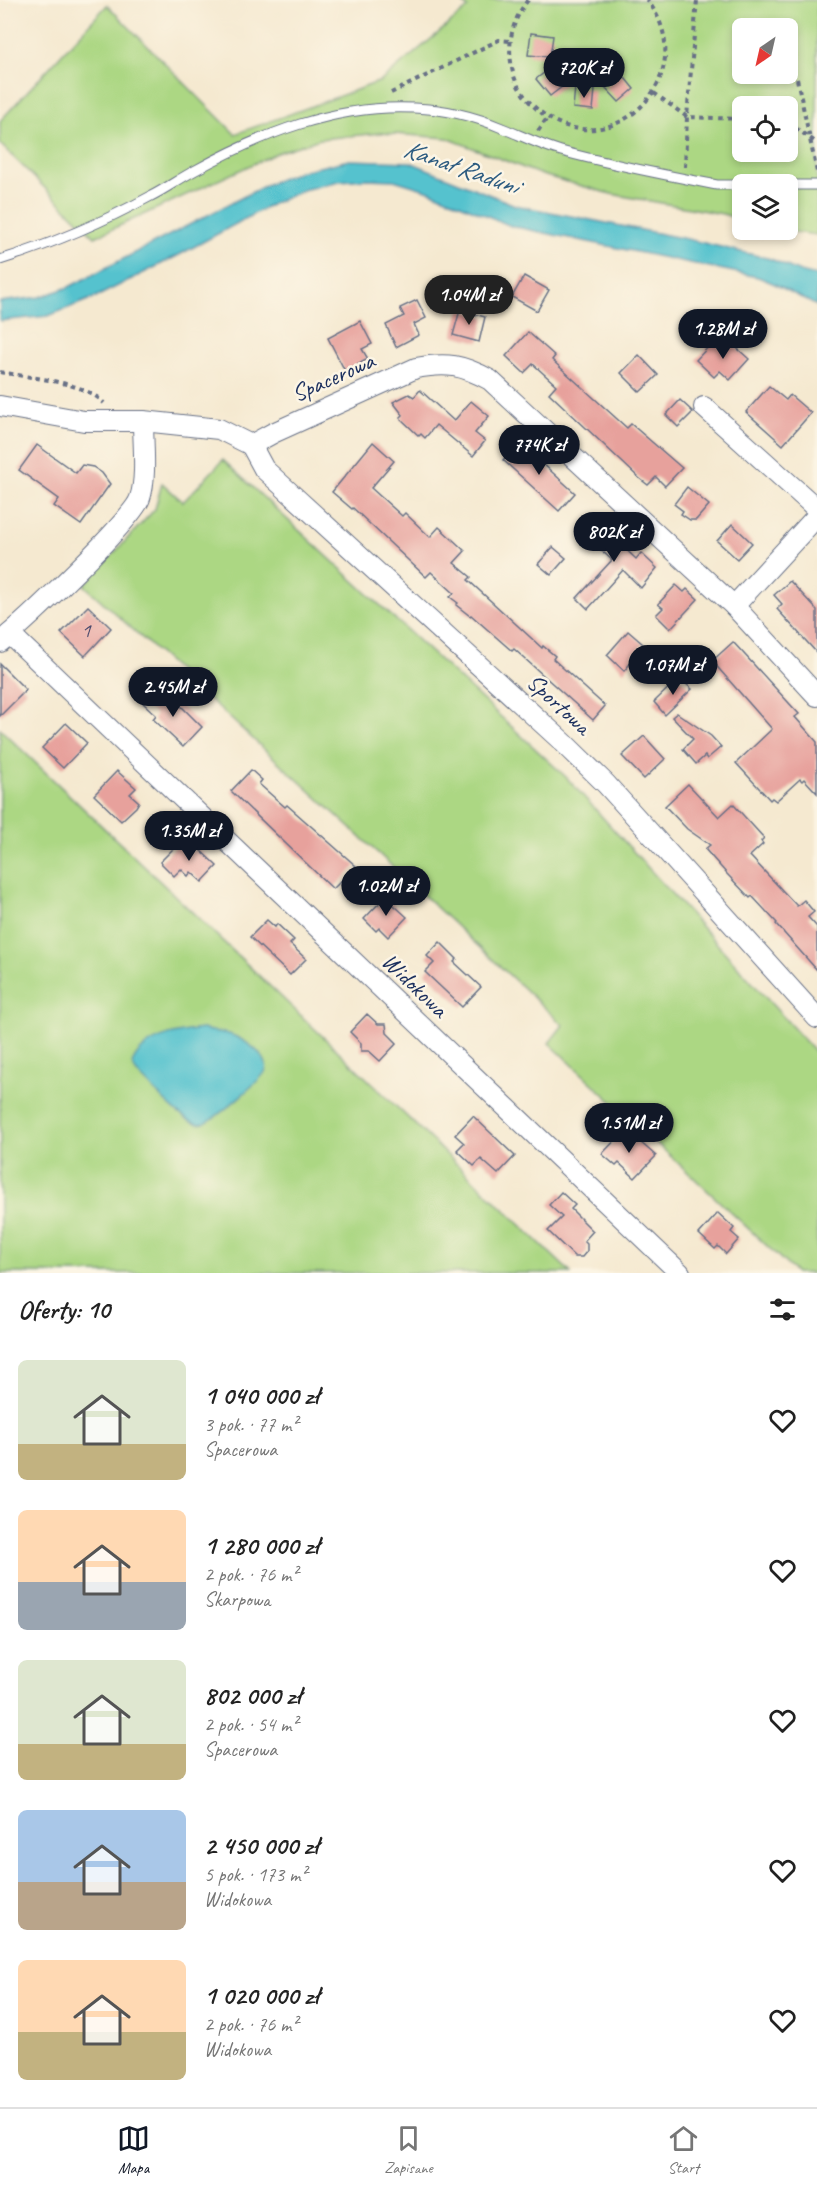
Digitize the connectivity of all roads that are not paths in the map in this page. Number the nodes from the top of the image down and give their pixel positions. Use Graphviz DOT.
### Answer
graph roads {
  1 [pos="732,185"];
  2 [pos="798,185"];
  3 [pos="817,185"];
  4 [pos="0,260"];
  5 [pos="0,406"];
  6 [pos="704,407"];
  7 [pos="143,421"];
  8 [pos="251,445"];
  9 [pos="817,509"];
  10 [pos="817,516"];
  11 [pos="734,606"];
  12 [pos="5,638"];
  13 [pos="817,696"];
  14 [pos="817,1017"];
  15 [pos="680,1273"];
  1 -- 4 [label="lane"];
  2 -- 3 [label="lane"];
  5 -- 7 [label="street"];
  6 -- 9 [label="street"];
  7 -- 8 [label="street"];
  7 -- 12 [label="street"];
  8 -- 11 [label="street, Spacerowa"];
  8 -- 14 [label="street, Sportowa"];
  10 -- 11 [label="street"];
  11 -- 13 [label="street, Spacerowa"];
  12 -- 15 [label="street, Widokowa"];
}
